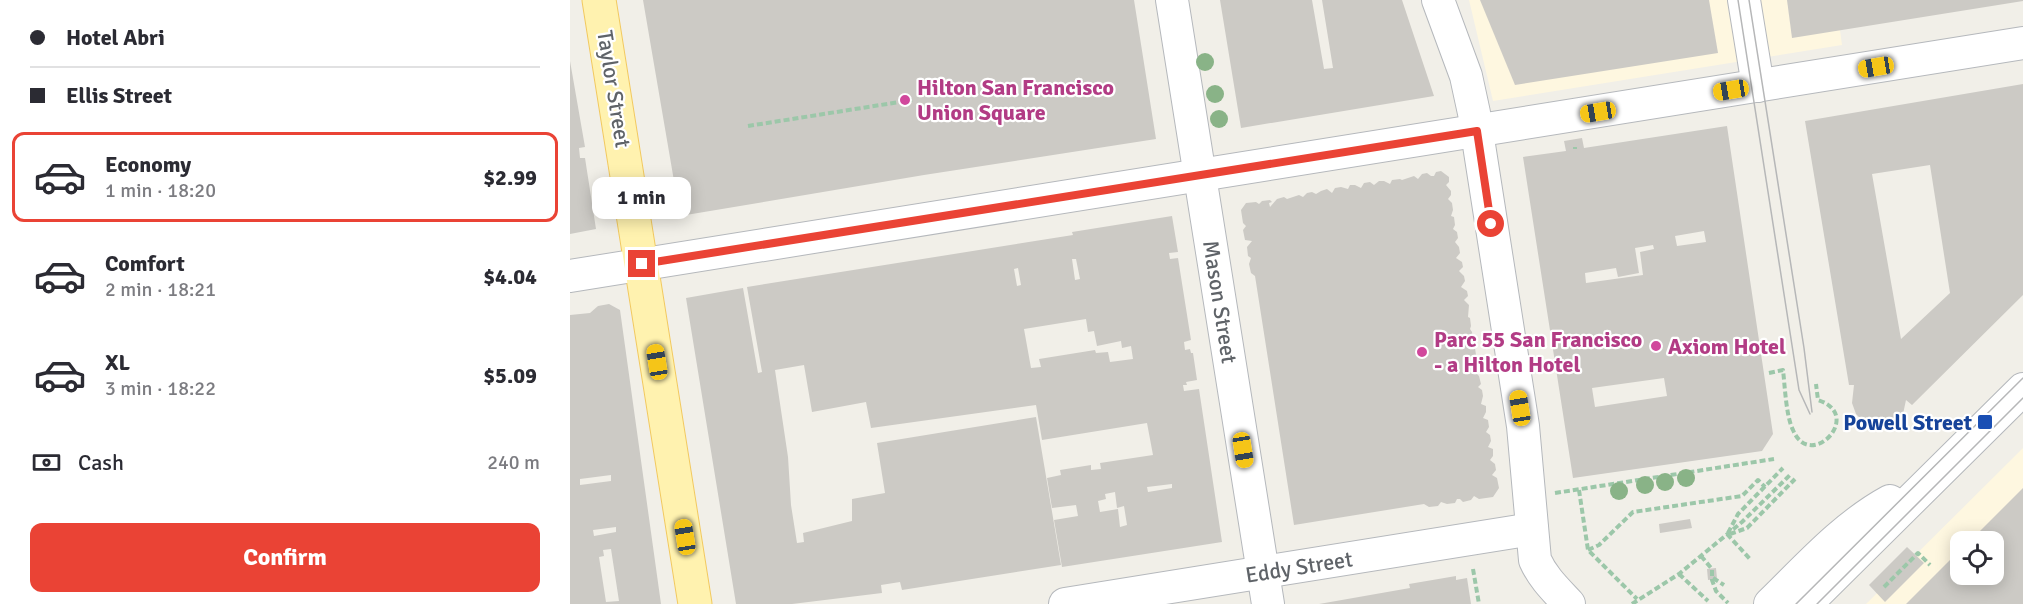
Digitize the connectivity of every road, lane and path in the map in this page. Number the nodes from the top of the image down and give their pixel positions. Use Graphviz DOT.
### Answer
graph roads {
  1 [pos="599,0"];
  2 [pos="1172,0"];
  3 [pos="1438,0"];
  4 [pos="1744,0"];
  5 [pos="2023,43"];
  6 [pos="1758,86"];
  7 [pos="912,100"];
  8 [pos="748,126"];
  9 [pos="1477,131"];
  10 [pos="1200,176"];
  11 [pos="642,264"];
  12 [pos="570,276"];
  13 [pos="1769,373"];
  14 [pos="1816,384"];
  15 [pos="2023,389"];
  16 [pos="1774,459"];
  17 [pos="1783,468"];
  18 [pos="1790,475"];
  19 [pos="1795,479"];
  20 [pos="1931,481"];
  21 [pos="1765,487"];
  22 [pos="1579,490"];
  23 [pos="1553,493"];
  24 [pos="1532,529"];
  25 [pos="1727,534"];
  26 [pos="1588,550"];
  27 [pos="1701,556"];
  28 [pos="1750,559"];
  29 [pos="1930,565"];
  30 [pos="1473,570"];
  31 [pos="1263,572"];
  32 [pos="1679,574"];
  33 [pos="1712,577"];
  34 [pos="1724,585"];
  35 [pos="1884,587"];
  36 [pos="1637,599"];
  37 [pos="1708,601"];
  38 [pos="1728,603"];
  39 [pos="695,604"];
  40 [pos="1065,604"];
  41 [pos="1268,604"];
  42 [pos="1480,604"];
  43 [pos="1569,604"];
  44 [pos="1632,604"];
  45 [pos="1770,604"];
  46 [pos="1806,604"];
  1 -- 11 [label="main road, Taylor Street"];
  2 -- 10 [label="street, Mason Street"];
  3 -- 9 [label="street"];
  4 -- 6 [label="street"];
  5 -- 6 [label="street"];
  6 -- 9 [label="street"];
  7 -- 8 [label="path"];
  9 -- 10 [label="street"];
  9 -- 24 [label="street"];
  10 -- 11 [label="street"];
  10 -- 31 [label="street, Mason Street"];
  11 -- 12 [label="street"];
  11 -- 39 [label="main road, Taylor Street"];
  13 -- 14 [label="path"];
  15 -- 20 [label="street"];
  16 -- 22 [label="path"];
  17 -- 21 [label="path"];
  18 -- 25 [label="path"];
  19 -- 25 [label="path"];
  20 -- 45 [label="street"];
  20 -- 46 [label="street"];
  21 -- 25 [label="path"];
  21 -- 26 [label="path"];
  22 -- 23 [label="path"];
  22 -- 26 [label="path"];
  24 -- 31 [label="street, Eddy Street"];
  24 -- 43 [label="street"];
  25 -- 27 [label="path"];
  25 -- 28 [label="path"];
  26 -- 36 [label="path"];
  27 -- 32 [label="path"];
  27 -- 33 [label="path"];
  29 -- 35 [label="path"];
  30 -- 42 [label="path"];
  31 -- 40 [label="street, Eddy Street"];
  31 -- 41 [label="street, Mason Street"];
  32 -- 36 [label="path"];
  32 -- 37 [label="path"];
  33 -- 34 [label="path"];
  33 -- 38 [label="path"];
  36 -- 44 [label="path"];
}
